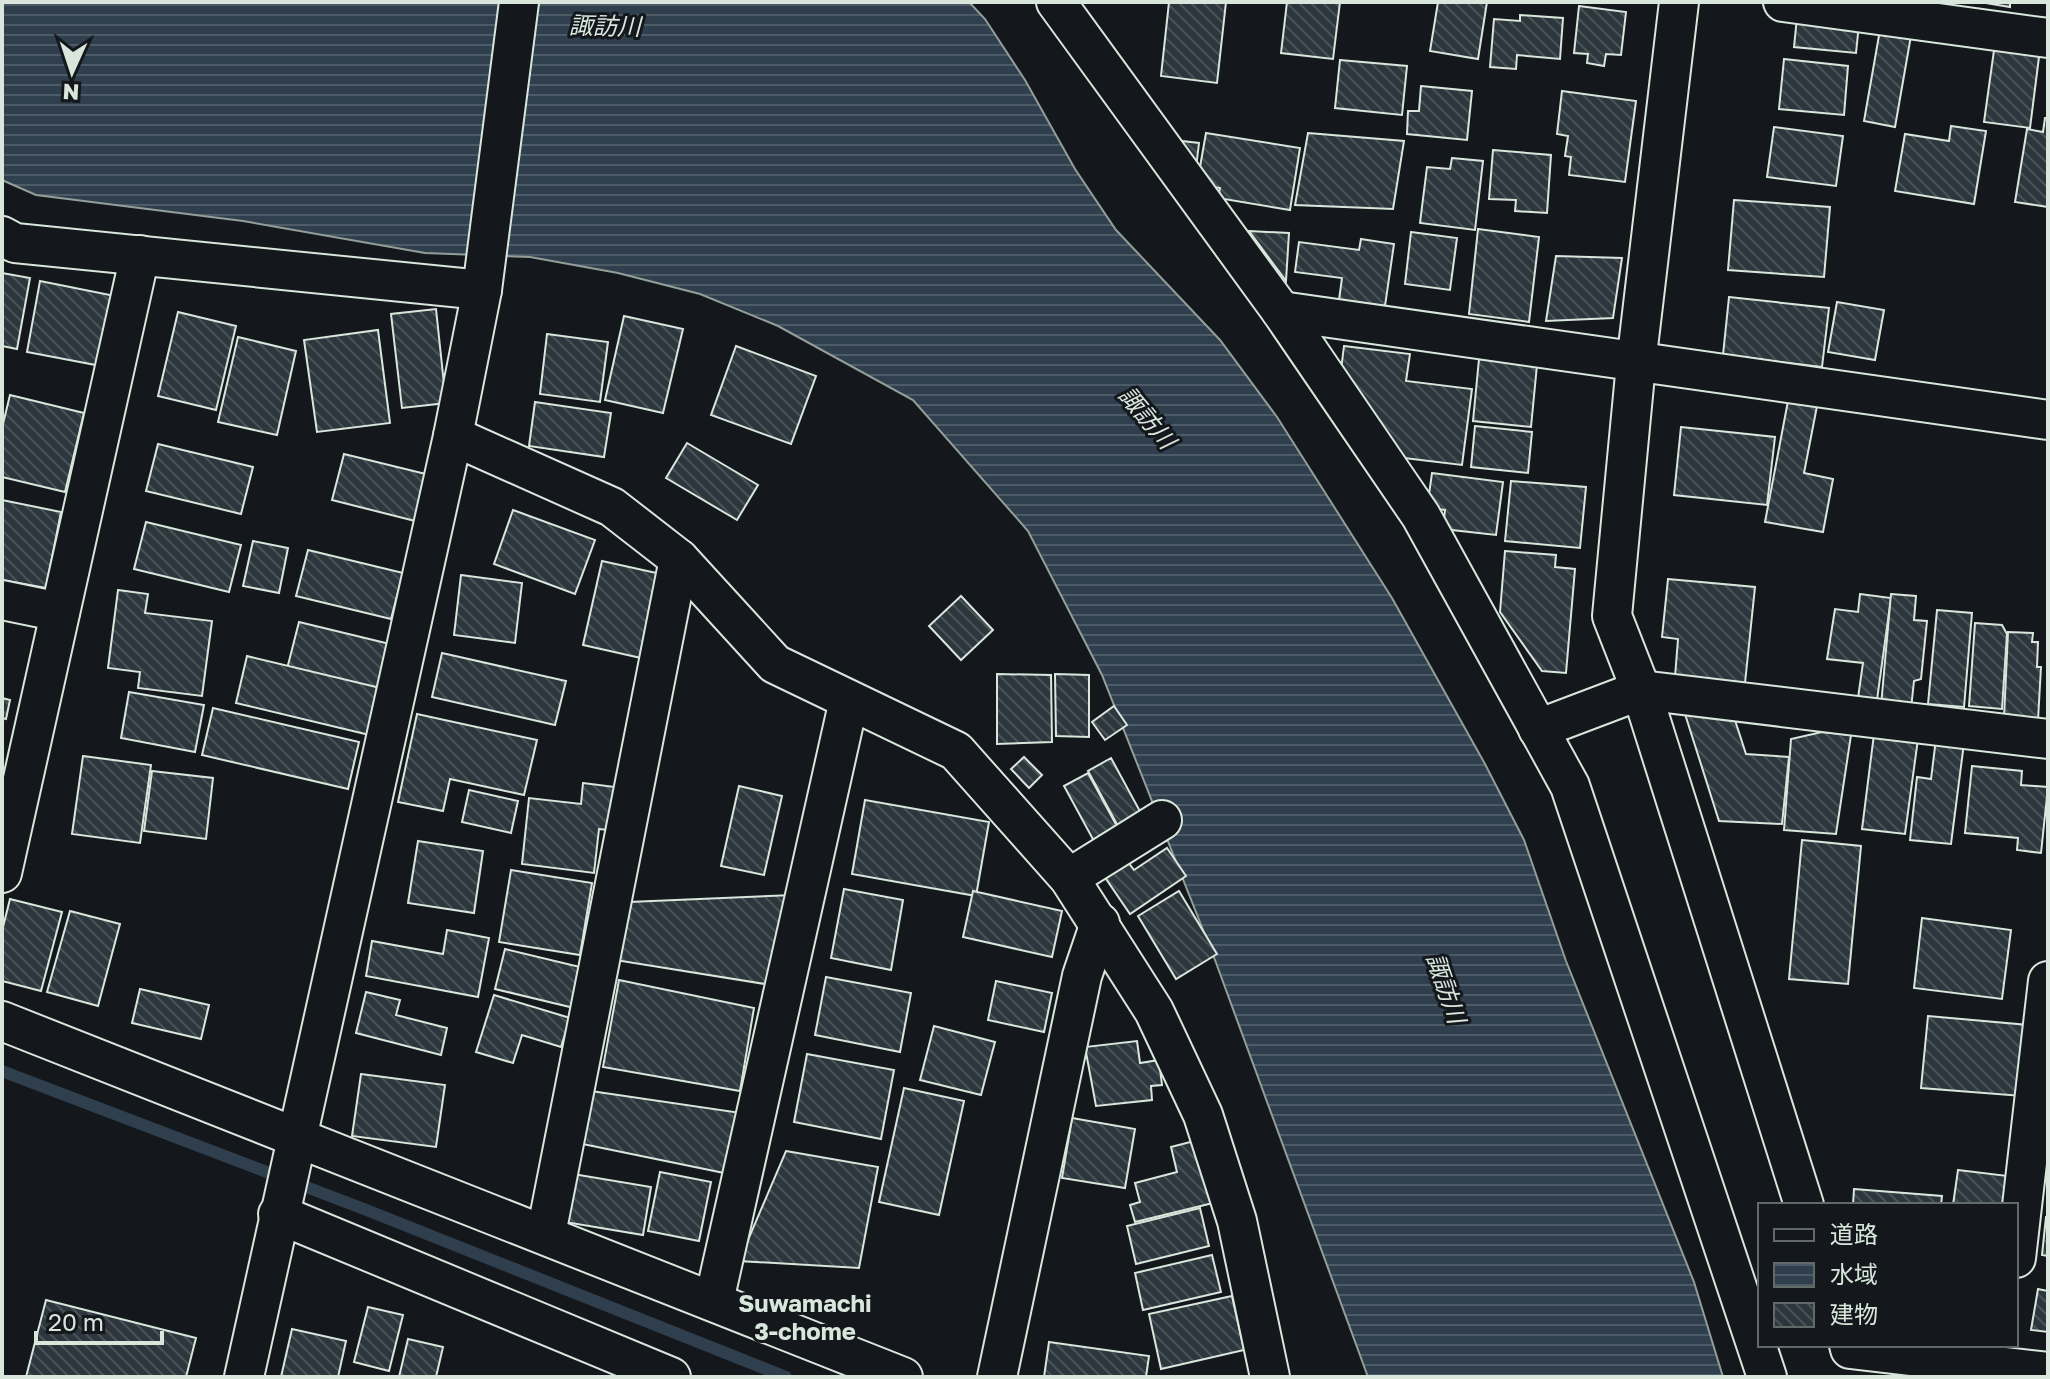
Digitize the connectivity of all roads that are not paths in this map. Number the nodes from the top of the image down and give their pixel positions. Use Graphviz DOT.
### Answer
graph roads {
  1 [pos="519,2"];
  2 [pos="1056,2"];
  3 [pos="1679,2"];
  4 [pos="1783,2"];
  5 [pos="2048,38"];
  6 [pos="2,236"];
  7 [pos="140,255"];
  8 [pos="483,277"];
  9 [pos="1281,311"];
  10 [pos="1636,364"];
  11 [pos="2048,420"];
  12 [pos="453,436"];
  13 [pos="679,559"];
  14 [pos="2,600"];
  15 [pos="60,612"];
  16 [pos="1641,690"];
  17 [pos="849,700"];
  18 [pos="1538,729"];
  19 [pos="2048,739"];
  20 [pos="1162,820"];
  21 [pos="2,873"];
  22 [pos="1069,878"];
  23 [pos="1100,923"];
  24 [pos="2048,981"];
  25 [pos="2,1021"];
  26 [pos="300,1136"];
  27 [pos="1803,1203"];
  28 [pos="278,1214"];
  29 [pos="546,1234"];
  30 [pos="2018,1241"];
  31 [pos="714,1301"];
  32 [pos="1850,1347"];
  33 [pos="2005,1356"];
  34 [pos="2048,1372"];
  35 [pos="244,1377"];
  36 [pos="671,1377"];
  37 [pos="903,1377"];
  38 [pos="997,1377"];
  39 [pos="1270,1377"];
  40 [pos="1767,1377"];
  1 -- 8 [label="street"];
  2 -- 9 [label="street"];
  3 -- 10 [label="street"];
  4 -- 5 [label="street"];
  6 -- 7 [label="street"];
  7 -- 8 [label="street"];
  7 -- 15 [label="street"];
  8 -- 12 [label="street"];
  9 -- 10 [label="street"];
  9 -- 18 [label="street"];
  10 -- 11 [label="street"];
  10 -- 16 [label="street"];
  12 -- 13 [label="street"];
  12 -- 26 [label="street"];
  13 -- 17 [label="street"];
  13 -- 29 [label="street"];
  14 -- 15 [label="street"];
  15 -- 21 [label="street"];
  16 -- 18 [label="street"];
  16 -- 19 [label="street"];
  16 -- 27 [label="street"];
  17 -- 22 [label="street"];
  17 -- 31 [label="street"];
  18 -- 40 [label="street"];
  20 -- 22 [label="street"];
  22 -- 23 [label="street"];
  23 -- 38 [label="street"];
  23 -- 39 [label="street"];
  24 -- 30 [label="street"];
  25 -- 26 [label="street"];
  26 -- 28 [label="street"];
  26 -- 29 [label="street"];
  28 -- 35 [label="street"];
  28 -- 36 [label="street"];
  29 -- 31 [label="street"];
  31 -- 37 [label="street"];
  32 -- 33 [label="street"];
  33 -- 34 [label="street"];
}
